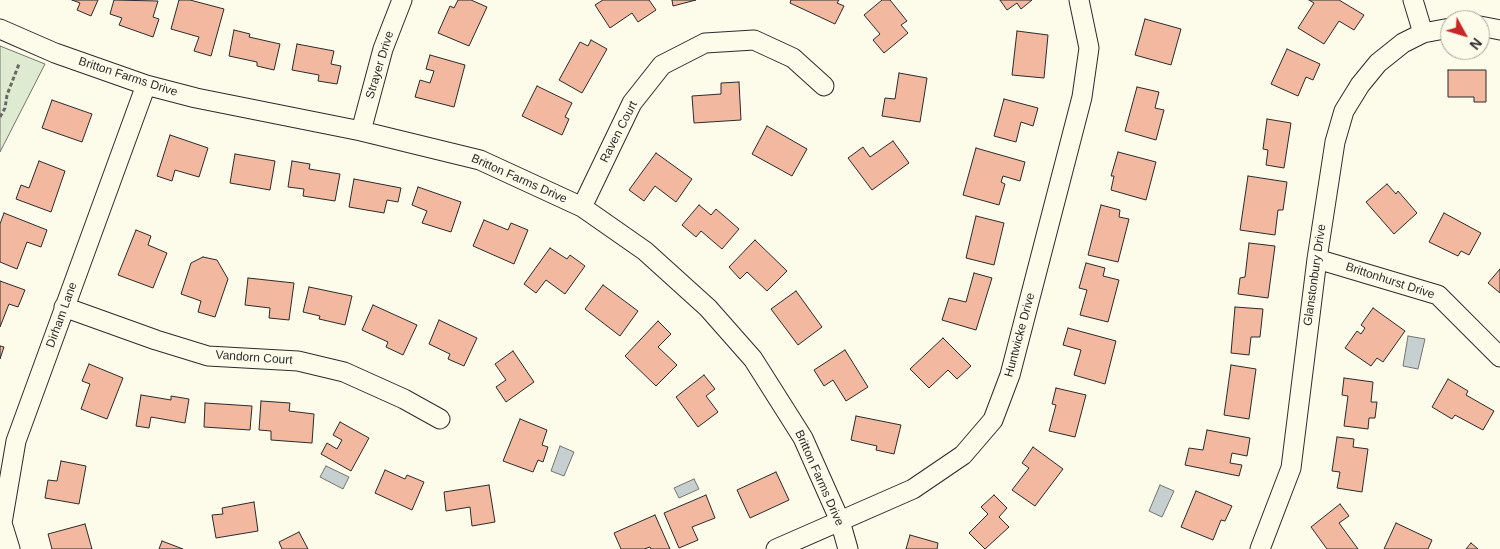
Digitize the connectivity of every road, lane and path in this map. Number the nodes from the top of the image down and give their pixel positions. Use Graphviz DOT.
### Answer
graph roads {
  1 [pos="402,0"];
  2 [pos="1079,0"];
  3 [pos="1413,0"];
  4 [pos="0,29"];
  5 [pos="1440,29"];
  6 [pos="1423,32"];
  7 [pos="19,64"];
  8 [pos="146,85"];
  9 [pos="824,86"];
  10 [pos="0,117"];
  11 [pos="361,131"];
  12 [pos="582,207"];
  13 [pos="1316,259"];
  14 [pos="64,308"];
  15 [pos="1500,357"];
  16 [pos="440,419"];
  17 [pos="840,521"];
  18 [pos="1,523"];
  19 [pos="10,549"];
  20 [pos="776,549"];
  21 [pos="848,549"];
  22 [pos="1260,549"];
  1 -- 11 [label="street, Strayer Drive"];
  2 -- 17 [label="street, Huntwicke Drive"];
  3 -- 6 [label="street"];
  4 -- 8 [label="street, Britton Farms Drive"];
  5 -- 6 [label="street"];
  6 -- 13 [label="street, Glanstonbury Drive"];
  7 -- 10 [label="path"];
  8 -- 11 [label="street, Britton Farms Drive"];
  8 -- 14 [label="street, Dirham Lane"];
  9 -- 12 [label="street, Raven Court"];
  11 -- 12 [label="street, Britton Farms Drive"];
  12 -- 17 [label="street, Britton Farms Drive"];
  13 -- 15 [label="street, Brittonhurst Drive"];
  13 -- 22 [label="street, Glanstonbury Drive"];
  14 -- 16 [label="street, Vandorn Court"];
  14 -- 18 [label="street, Dirham Lane"];
  17 -- 20 [label="street, Huntwicke Drive"];
  17 -- 21 [label="street, Britton Farms Drive"];
  18 -- 19 [label="street, Dirham Lane"];
}
